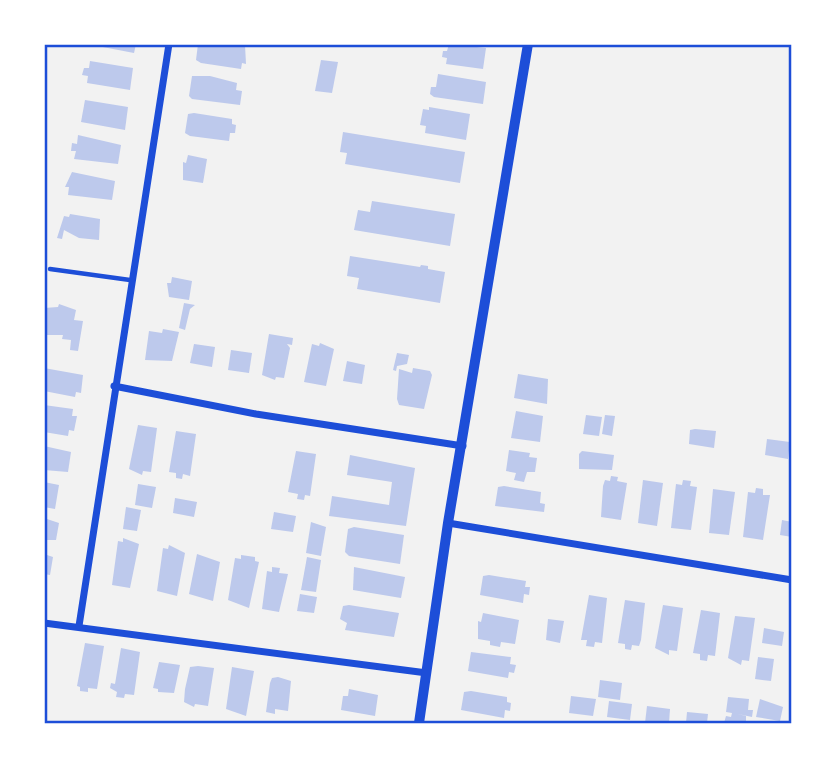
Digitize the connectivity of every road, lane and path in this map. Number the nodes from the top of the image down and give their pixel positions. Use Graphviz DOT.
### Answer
graph roads {
  1 [pos="169,44"];
  2 [pos="528,44"];
  3 [pos="50,269"];
  4 [pos="130,281"];
  5 [pos="114,386"];
  6 [pos="463,446"];
  7 [pos="448,523"];
  8 [pos="792,580"];
  9 [pos="44,623"];
  10 [pos="79,626"];
  11 [pos="427,673"];
  12 [pos="419,723"];
  1 -- 4 [label="street"];
  2 -- 6 [label="street"];
  3 -- 4 [label="lane"];
  4 -- 5 [label="street"];
  5 -- 6 [label="street"];
  5 -- 10 [label="street"];
  6 -- 7 [label="street"];
  7 -- 8 [label="street"];
  7 -- 11 [label="street"];
  9 -- 10 [label="street"];
  10 -- 11 [label="street"];
  11 -- 12 [label="street"];
}
